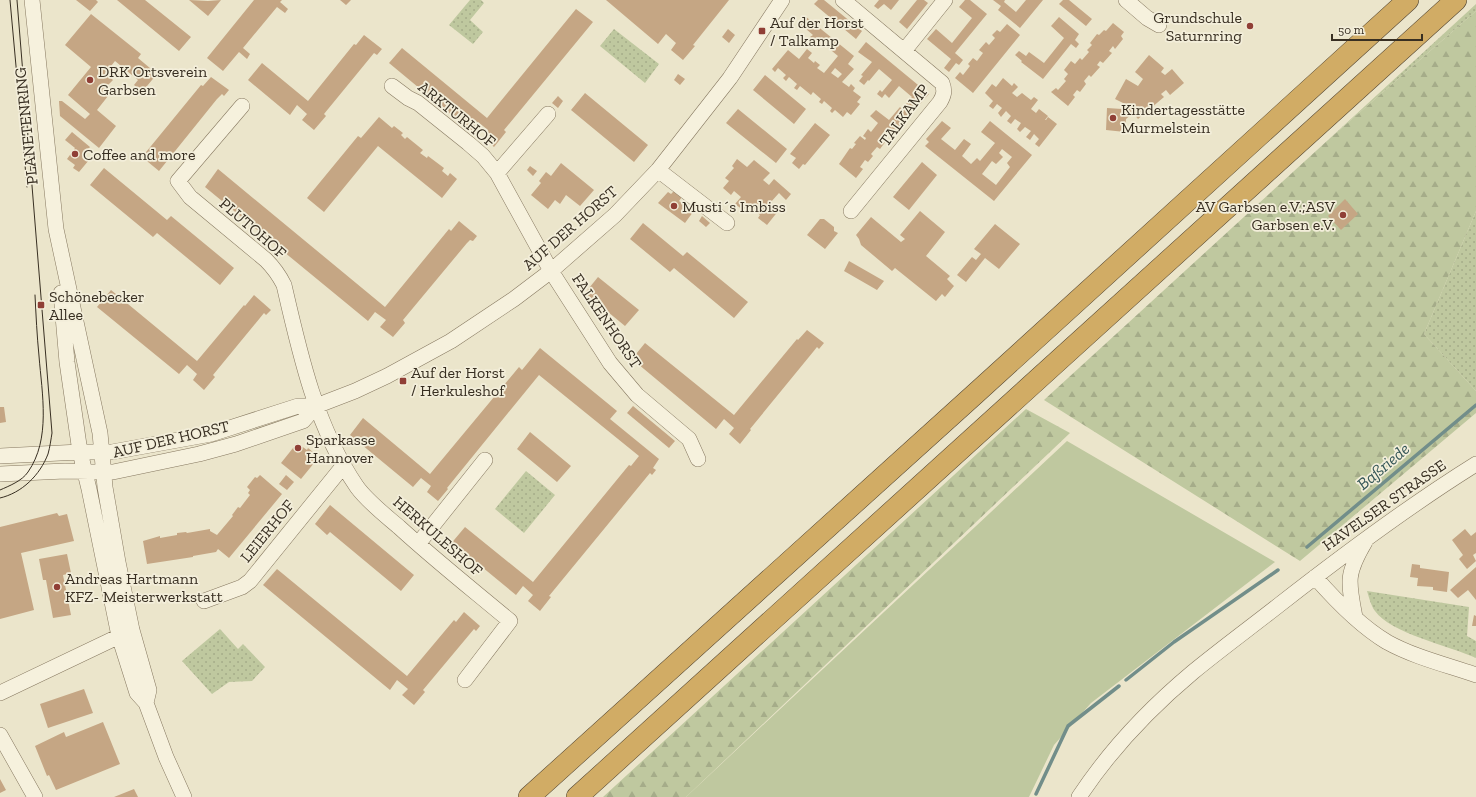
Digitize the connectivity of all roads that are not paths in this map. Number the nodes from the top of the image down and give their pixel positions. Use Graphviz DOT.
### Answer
graph roads {
  1 [pos="32,0"];
  2 [pos="782,0"];
  3 [pos="843,0"];
  4 [pos="945,0"];
  5 [pos="1126,0"];
  6 [pos="1408,0"];
  7 [pos="1456,0"];
  8 [pos="1159,25"];
  9 [pos="904,50"];
  10 [pos="392,86"];
  11 [pos="242,106"];
  12 [pos="548,114"];
  13 [pos="658,170"];
  14 [pos="497,173"];
  15 [pos="852,211"];
  16 [pos="727,223"];
  17 [pos="59,249"];
  18 [pos="551,271"];
  19 [pos="316,406"];
  20 [pos="80,452"];
  21 [pos="102,452"];
  22 [pos="0,456"];
  23 [pos="698,459"];
  24 [pos="485,460"];
  25 [pos="1476,464"];
  26 [pos="344,465"];
  27 [pos="84,471"];
  28 [pos="104,472"];
  29 [pos="0,474"];
  30 [pos="1369,536"];
  31 [pos="418,544"];
  32 [pos="1315,577"];
  33 [pos="204,601"];
  34 [pos="1354,617"];
  35 [pos="126,633"];
  36 [pos="1476,675"];
  37 [pos="465,680"];
  38 [pos="0,693"];
  39 [pos="0,735"];
  40 [pos="35,797"];
  41 [pos="184,797"];
  42 [pos="529,797"];
  43 [pos="577,797"];
  44 [pos="1079,797"];
  1 -- 17 [label="street, PLANETENRING"];
  2 -- 13 [label="street, AUF DER HORST"];
  3 -- 9 [label="street, TALKAMP"];
  4 -- 9 [label="street"];
  5 -- 8 [label="street"];
  6 -- 42 [label="highway"];
  7 -- 43 [label="highway"];
  9 -- 15 [label="street, TALKAMP"];
  10 -- 14 [label="street, ARKTURHOF"];
  11 -- 19 [label="street, PLUTOHOF"];
  12 -- 14 [label="street, ARKTURHOF"];
  13 -- 16 [label="street"];
  13 -- 18 [label="street, AUF DER HORST"];
  14 -- 18 [label="street, ARKTURHOF"];
  17 -- 20 [label="street, PLANETENRING"];
  17 -- 21 [label="street, PLANETENRING"];
  18 -- 19 [label="street, AUF DER HORST"];
  18 -- 23 [label="street, FALKENHORST"];
  19 -- 21 [label="street, AUF DER HORST"];
  19 -- 26 [label="street, HERKULESHOF"];
  19 -- 28 [label="street, AUF DER HORST"];
  20 -- 21 [label="street, AUF DER HORST"];
  20 -- 22 [label="street, AUF DER HORST"];
  20 -- 27 [label="street, PLANETENRING"];
  21 -- 28 [label="street, PLANETENRING"];
  24 -- 31 [label="street"];
  25 -- 30 [label="street, HAVELSER STRASSE"];
  26 -- 31 [label="street, HERKULESHOF"];
  26 -- 33 [label="street, LEIERHOF"];
  27 -- 28 [label="street, AUF DER HORST"];
  27 -- 29 [label="street, AUF DER HORST"];
  27 -- 35 [label="street"];
  28 -- 35 [label="street"];
  30 -- 32 [label="street, HAVELSER STRASSE"];
  30 -- 34 [label="street"];
  31 -- 37 [label="street, HERKULESHOF"];
  32 -- 34 [label="street"];
  32 -- 44 [label="street, HAVELSER STRASSE"];
  34 -- 36 [label="street"];
  35 -- 38 [label="street"];
  35 -- 41 [label="street"];
  39 -- 40 [label="street"];
}
